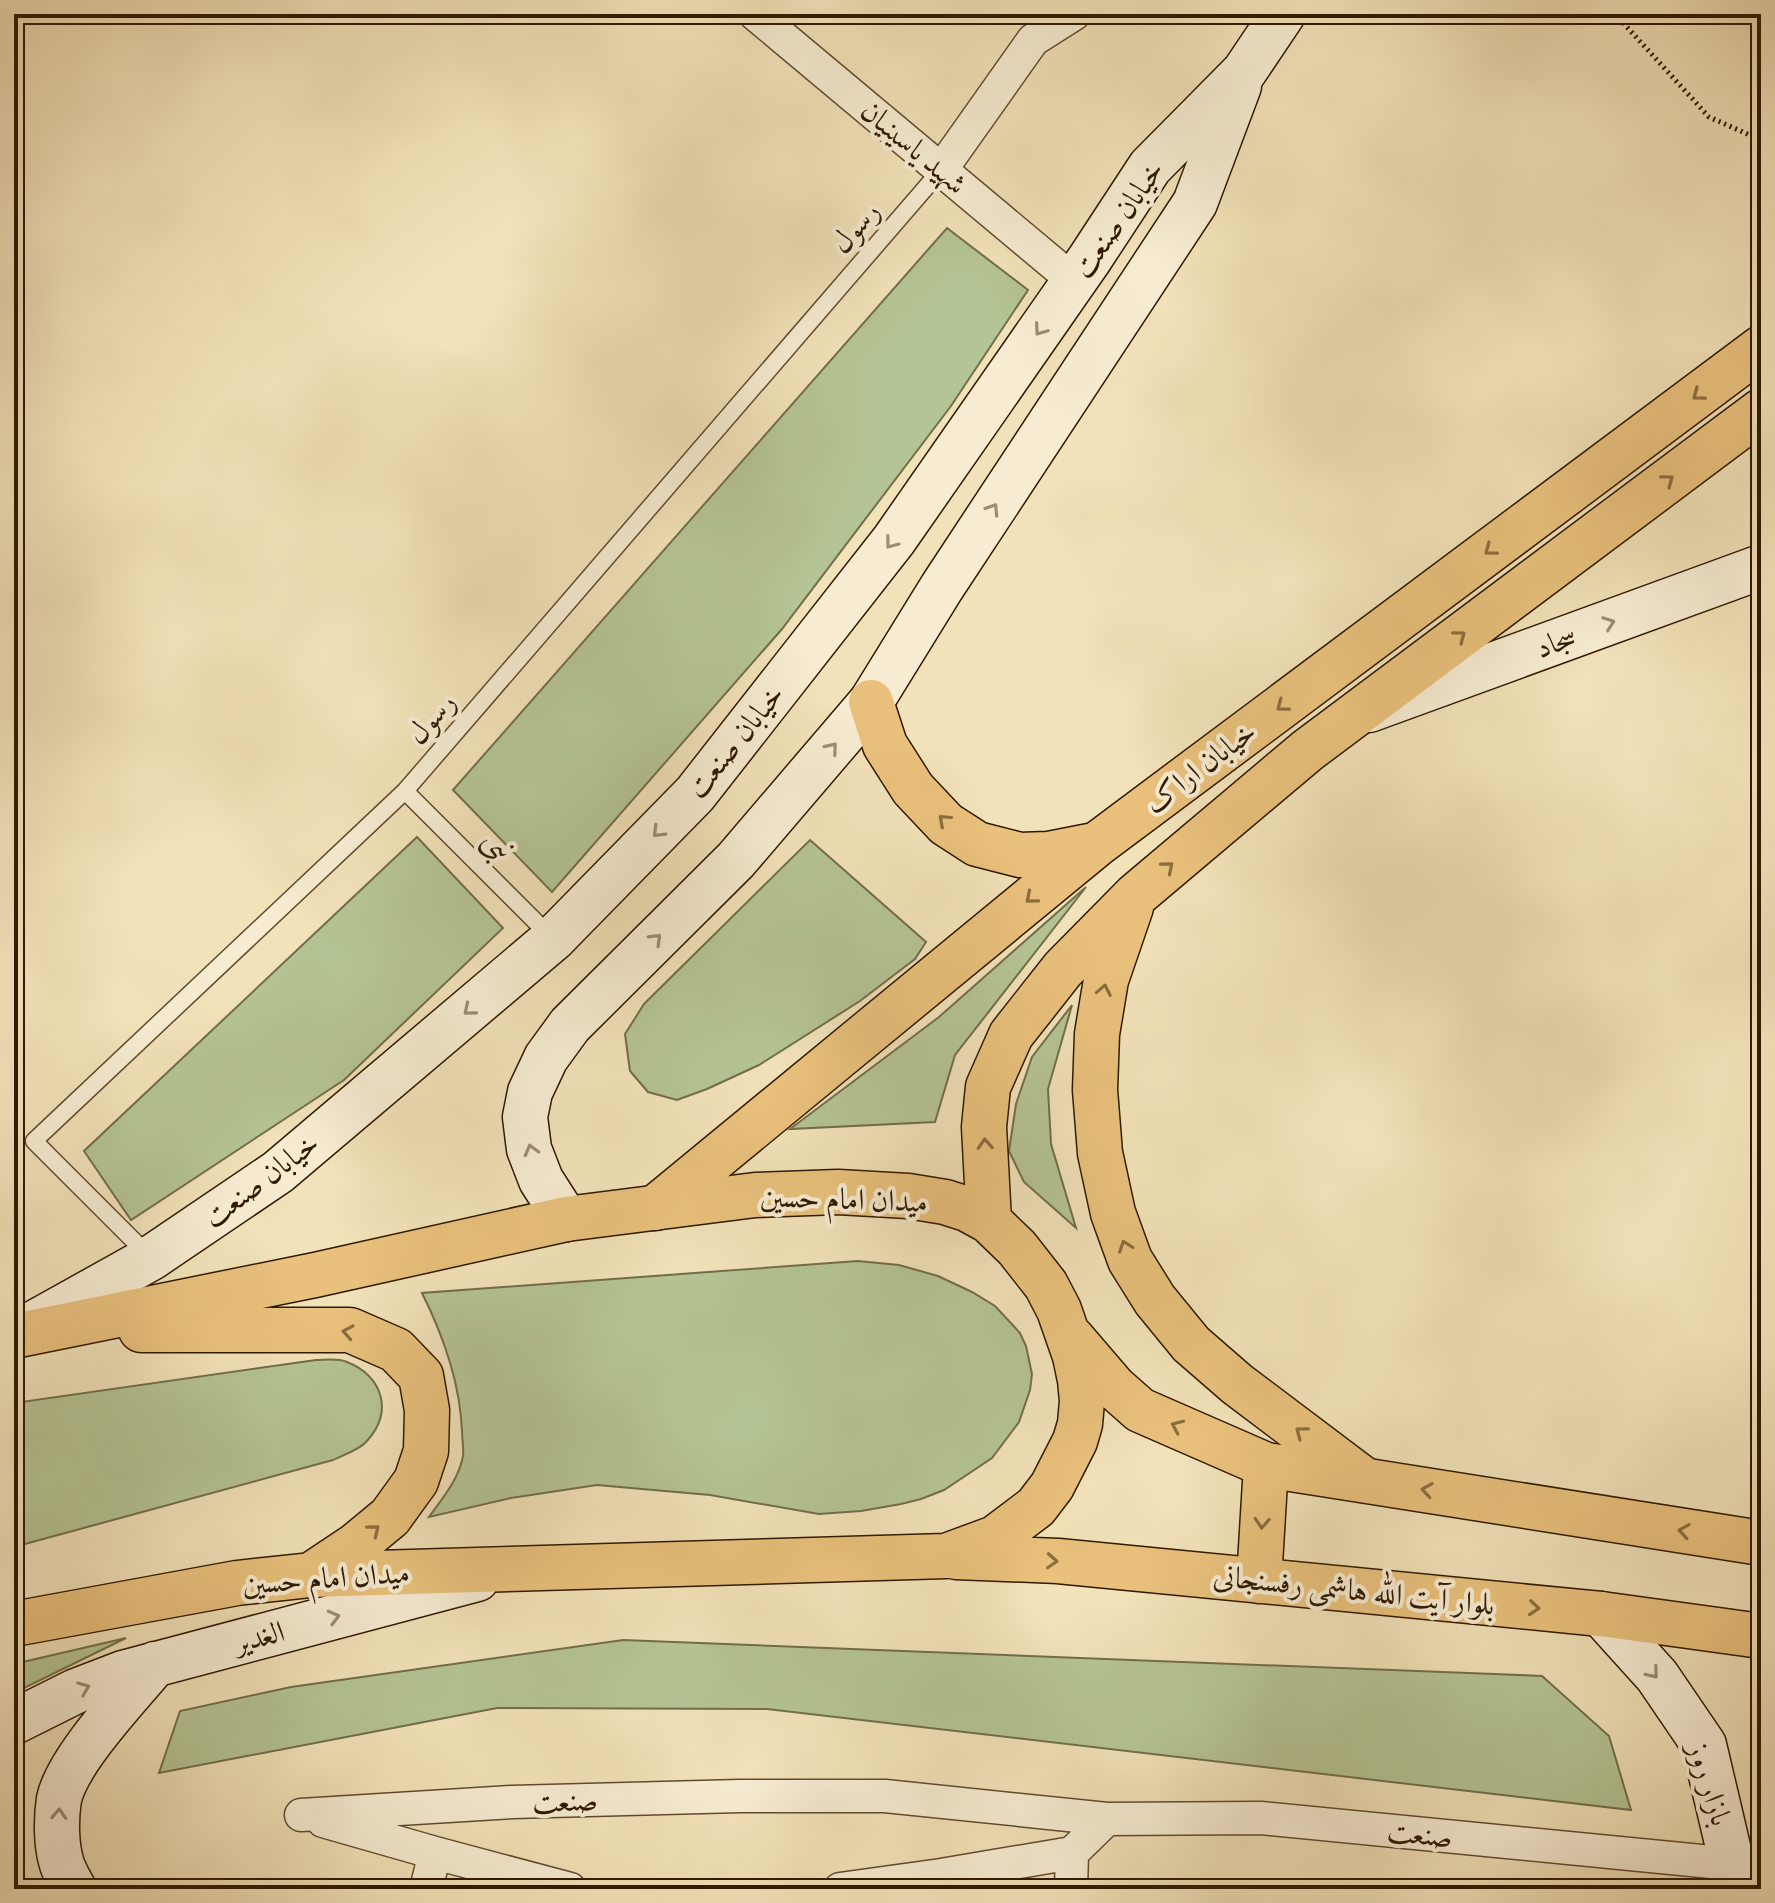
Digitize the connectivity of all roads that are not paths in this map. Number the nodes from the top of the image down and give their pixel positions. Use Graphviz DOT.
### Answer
graph roads {
  1 [pos="755,14"];
  2 [pos="1074,14"];
  3 [pos="1283,14"];
  4 [pos="1244,72"];
  5 [pos="941,170"];
  6 [pos="1074,281"];
  7 [pos="1761,348"];
  8 [pos="1761,411"];
  9 [pos="1761,567"];
  10 [pos="871,702"];
  11 [pos="1352,717"];
  12 [pos="405,791"];
  13 [pos="1096,845"];
  14 [pos="1136,895"];
  15 [pos="553,939"];
  16 [pos="655,1208"];
  17 [pos="566,1219"];
  18 [pos="989,1221"];
  19 [pos="151,1258"];
  20 [pos="25,1333"];
  21 [pos="1068,1333"];
  22 [pos="1266,1465"];
  23 [pos="1363,1479"];
  24 [pos="1761,1543"];
  25 [pos="946,1556"];
  26 [pos="510,1570"];
  27 [pos="311,1575"];
  28 [pos="1259,1581"];
  29 [pos="1601,1614"];
  30 [pos="14,1624"];
  31 [pos="1761,1636"];
  32 [pos="155,1664"];
  33 [pos="14,1722"];
  34 [pos="1107,1819"];
  35 [pos="435,1853"];
  36 [pos="1072,1853"];
  37 [pos="1733,1877"];
  38 [pos="74,1889"];
  39 [pos="426,1889"];
  40 [pos="570,1889"];
  41 [pos="840,1889"];
  42 [pos="1071,1889"];
  1 -- 5 [label="street, شهید یاسینیان"];
  2 -- 5 [label="street"];
  3 -- 4 [label="main road"];
  4 -- 6 [label="main road, خیابان صنعت"];
  10 -- 4 [label="main road, خیابان صنعت, one-way"];
  5 -- 6 [label="street, شهید یاسینیان"];
  5 -- 12 [label="lane, رسول"];
  6 -- 15 [label="main road, خیابان صنعت, one-way"];
  7 -- 13 [label="main road, خیابان اراک, one-way"];
  11 -- 8 [label="main road, خیابان اراک, one-way"];
  11 -- 9 [label="main road, سجاد, one-way"];
  13 -- 10 [label="main road, one-way"];
  17 -- 10 [label="main road, خیابان صنعت, one-way"];
  14 -- 11 [label="main road, خیابان اراک, one-way"];
  12 -- 15 [label="lane, نبی"];
  12 -- 19 [label="lane, رسول"];
  13 -- 16 [label="main road, خیابان اراک, one-way"];
  18 -- 14 [label="main road, خیابان اراک, one-way"];
  23 -- 14 [label="main road, one-way"];
  15 -- 19 [label="main road, خیابان صنعت, one-way"];
  16 -- 17 [label="main road, میدان امام حسین"];
  16 -- 18 [label="main road, میدان امام حسین"];
  17 -- 20 [label="main road, میدان امام حسین"];
  18 -- 21 [label="main road, میدان امام حسین"];
  19 -- 20 [label="main road, خیابان صنعت"];
  27 -- 20 [label="main road, one-way"];
  22 -- 21 [label="main road, one-way"];
  21 -- 25 [label="main road, میدان امام حسین"];
  22 -- 23 [label="main road"];
  22 -- 28 [label="main road, one-way"];
  24 -- 23 [label="main road, one-way"];
  25 -- 26 [label="main road, میدان امام حسین"];
  25 -- 28 [label="main road, بلوار آیت الله هاشمی رفسنجانی, one-way"];
  26 -- 27 [label="main road, میدان امام حسین"];
  32 -- 26 [label="main road, الغدیر, one-way"];
  27 -- 30 [label="main road, میدان امام حسین"];
  28 -- 29 [label="main road, بلوار آیت الله هاشمی رفسنجانی, one-way"];
  29 -- 31 [label="main road, بلوار آیت الله هاشمی رفسنجانی"];
  29 -- 37 [label="main road, بازار روز, one-way"];
  33 -- 32 [label="main road, الغدیر, one-way"];
  38 -- 32 [label="main road, one-way"];
  34 -- 35 [label="street, صنعت"];
  34 -- 36 [label="street"];
  34 -- 37 [label="street, صنعت"];
  35 -- 39 [label="street"];
  35 -- 40 [label="street, صنعت"];
  36 -- 41 [label="street"];
  36 -- 42 [label="street"];
}
